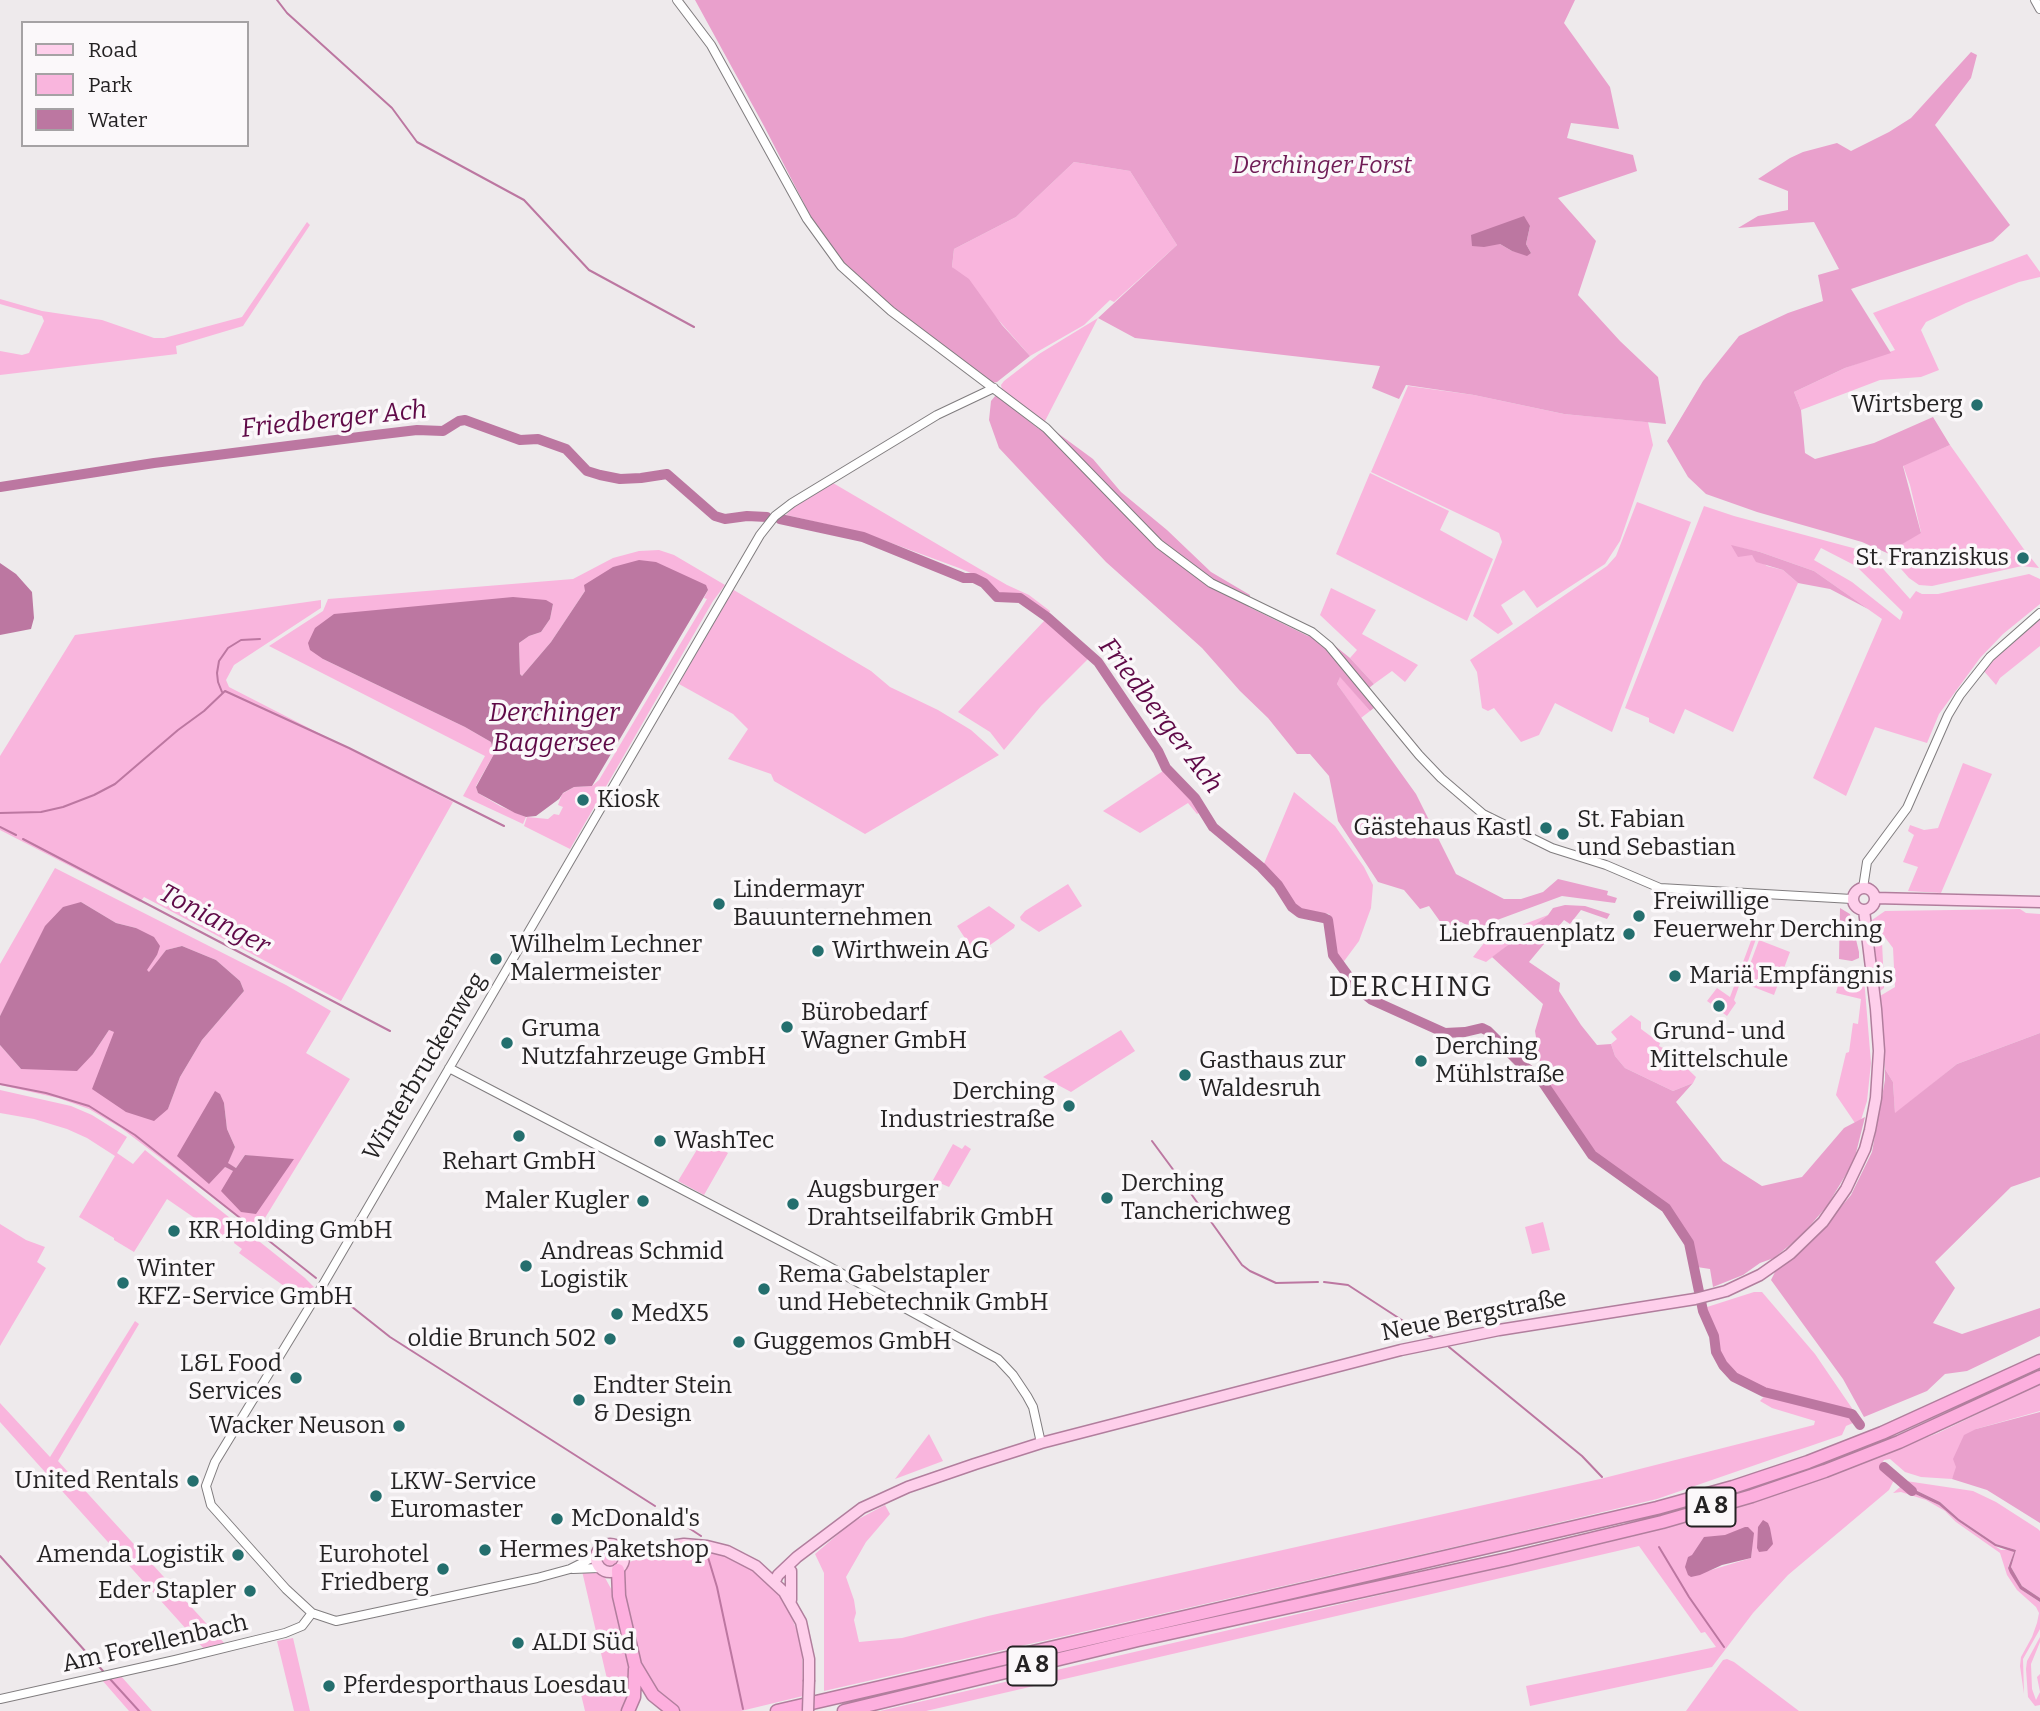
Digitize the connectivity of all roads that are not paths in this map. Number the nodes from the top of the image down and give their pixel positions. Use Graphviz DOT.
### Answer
graph roads {
  1 [pos="677,0"];
  2 [pos="2035,0"];
  3 [pos="2040,9"];
  4 [pos="994,388"];
  5 [pos="2040,613"];
  6 [pos="1863,888"];
  7 [pos="1875,898"];
  8 [pos="1852,899"];
  9 [pos="2040,902"];
  10 [pos="1864,910"];
  11 [pos="449,1068"];
  12 [pos="2040,1361"];
  13 [pos="2040,1377"];
  14 [pos="1041,1444"];
  15 [pos="621,1549"];
  16 [pos="650,1549"];
  17 [pos="596,1556"];
  18 [pos="756,1566"];
  19 [pos="791,1567"];
  20 [pos="612,1568"];
  21 [pos="570,1569"];
  22 [pos="775,1581"];
  23 [pos="791,1603"];
  24 [pos="312,1613"];
  25 [pos="635,1665"];
  26 [pos="0,1699"];
  27 [pos="628,1711"];
  28 [pos="673,1711"];
  29 [pos="777,1711"];
  30 [pos="808,1711"];
  31 [pos="844,1711"];
  1 -- 4 [label="street"];
  2 -- 3 [label="street"];
  4 -- 8 [label="street"];
  4 -- 11 [label="street, Winterbruckenweg"];
  5 -- 6 [label="street"];
  6 -- 7 [label="main road"];
  6 -- 8 [label="main road"];
  7 -- 9 [label="main road"];
  7 -- 10 [label="main road"];
  8 -- 10 [label="main road"];
  10 -- 14 [label="main road, Neue Bergstraße"];
  11 -- 14 [label="street"];
  11 -- 24 [label="street, Winterbruckenweg"];
  12 -- 29 [label="highway, A 8"];
  13 -- 31 [label="highway, A 8"];
  14 -- 19 [label="main road, Neue Bergstraße"];
  15 -- 16 [label="main road"];
  15 -- 17 [label="main road"];
  15 -- 20 [label="main road"];
  16 -- 18 [label="main road"];
  16 -- 20 [label="main road"];
  17 -- 20 [label="main road"];
  17 -- 21 [label="street"];
  18 -- 19 [label="main road"];
  18 -- 22 [label="main road"];
  19 -- 22 [label="main road, Neue Bergstraße"];
  19 -- 23 [label="main road"];
  20 -- 21 [label="street"];
  20 -- 25 [label="highway"];
  21 -- 24 [label="street"];
  22 -- 23 [label="main road"];
  23 -- 30 [label="main road, bridge"];
  24 -- 26 [label="street, Am Forellenbach"];
  25 -- 27 [label="highway"];
  25 -- 28 [label="highway"];
}
